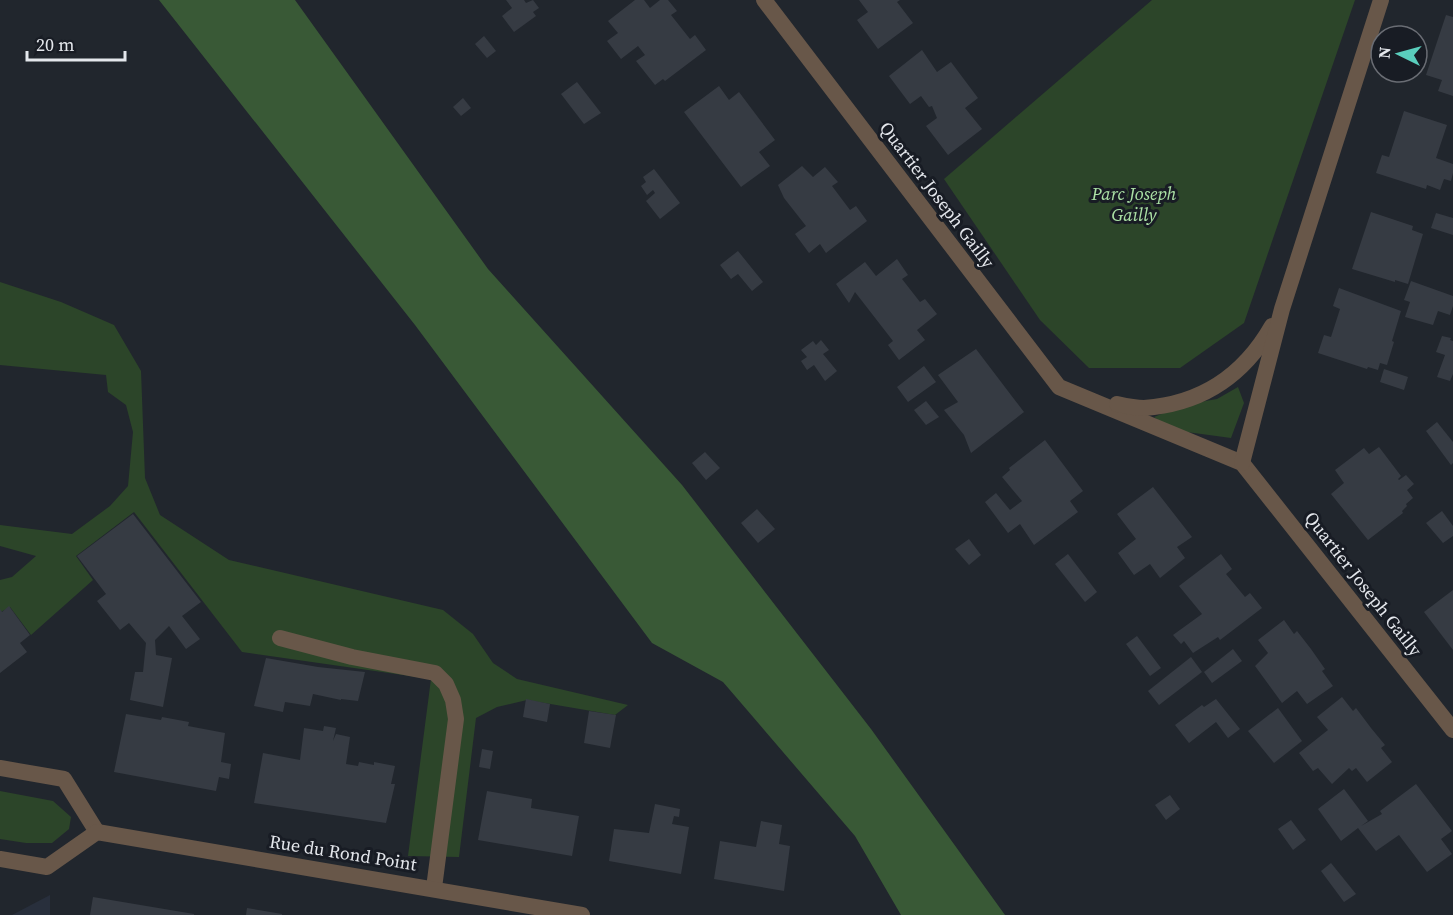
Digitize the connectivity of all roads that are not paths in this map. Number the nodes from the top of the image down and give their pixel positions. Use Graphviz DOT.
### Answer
graph roads {
  1 [pos="764,0"];
  2 [pos="1381,0"];
  3 [pos="1282,309"];
  4 [pos="1090,400"];
  5 [pos="1242,463"];
  6 [pos="280,638"];
  7 [pos="1453,730"];
  8 [pos="0,768"];
  9 [pos="97,832"];
  10 [pos="0,859"];
  11 [pos="434,888"];
  12 [pos="582,915"];
  1 -- 4 [label="street, Quartier Joseph Gailly"];
  2 -- 3 [label="street, Quartier Joseph Gailly"];
  3 -- 4 [label="street, Quartier Joseph Gailly"];
  3 -- 5 [label="street, Quartier Joseph Gailly"];
  4 -- 5 [label="street, Quartier Joseph Gailly"];
  5 -- 7 [label="street, Quartier Joseph Gailly"];
  6 -- 11 [label="street"];
  8 -- 9 [label="street"];
  9 -- 10 [label="street"];
  9 -- 11 [label="street, Rue du Rond Point"];
  11 -- 12 [label="street, Rue du Rond Point"];
}
